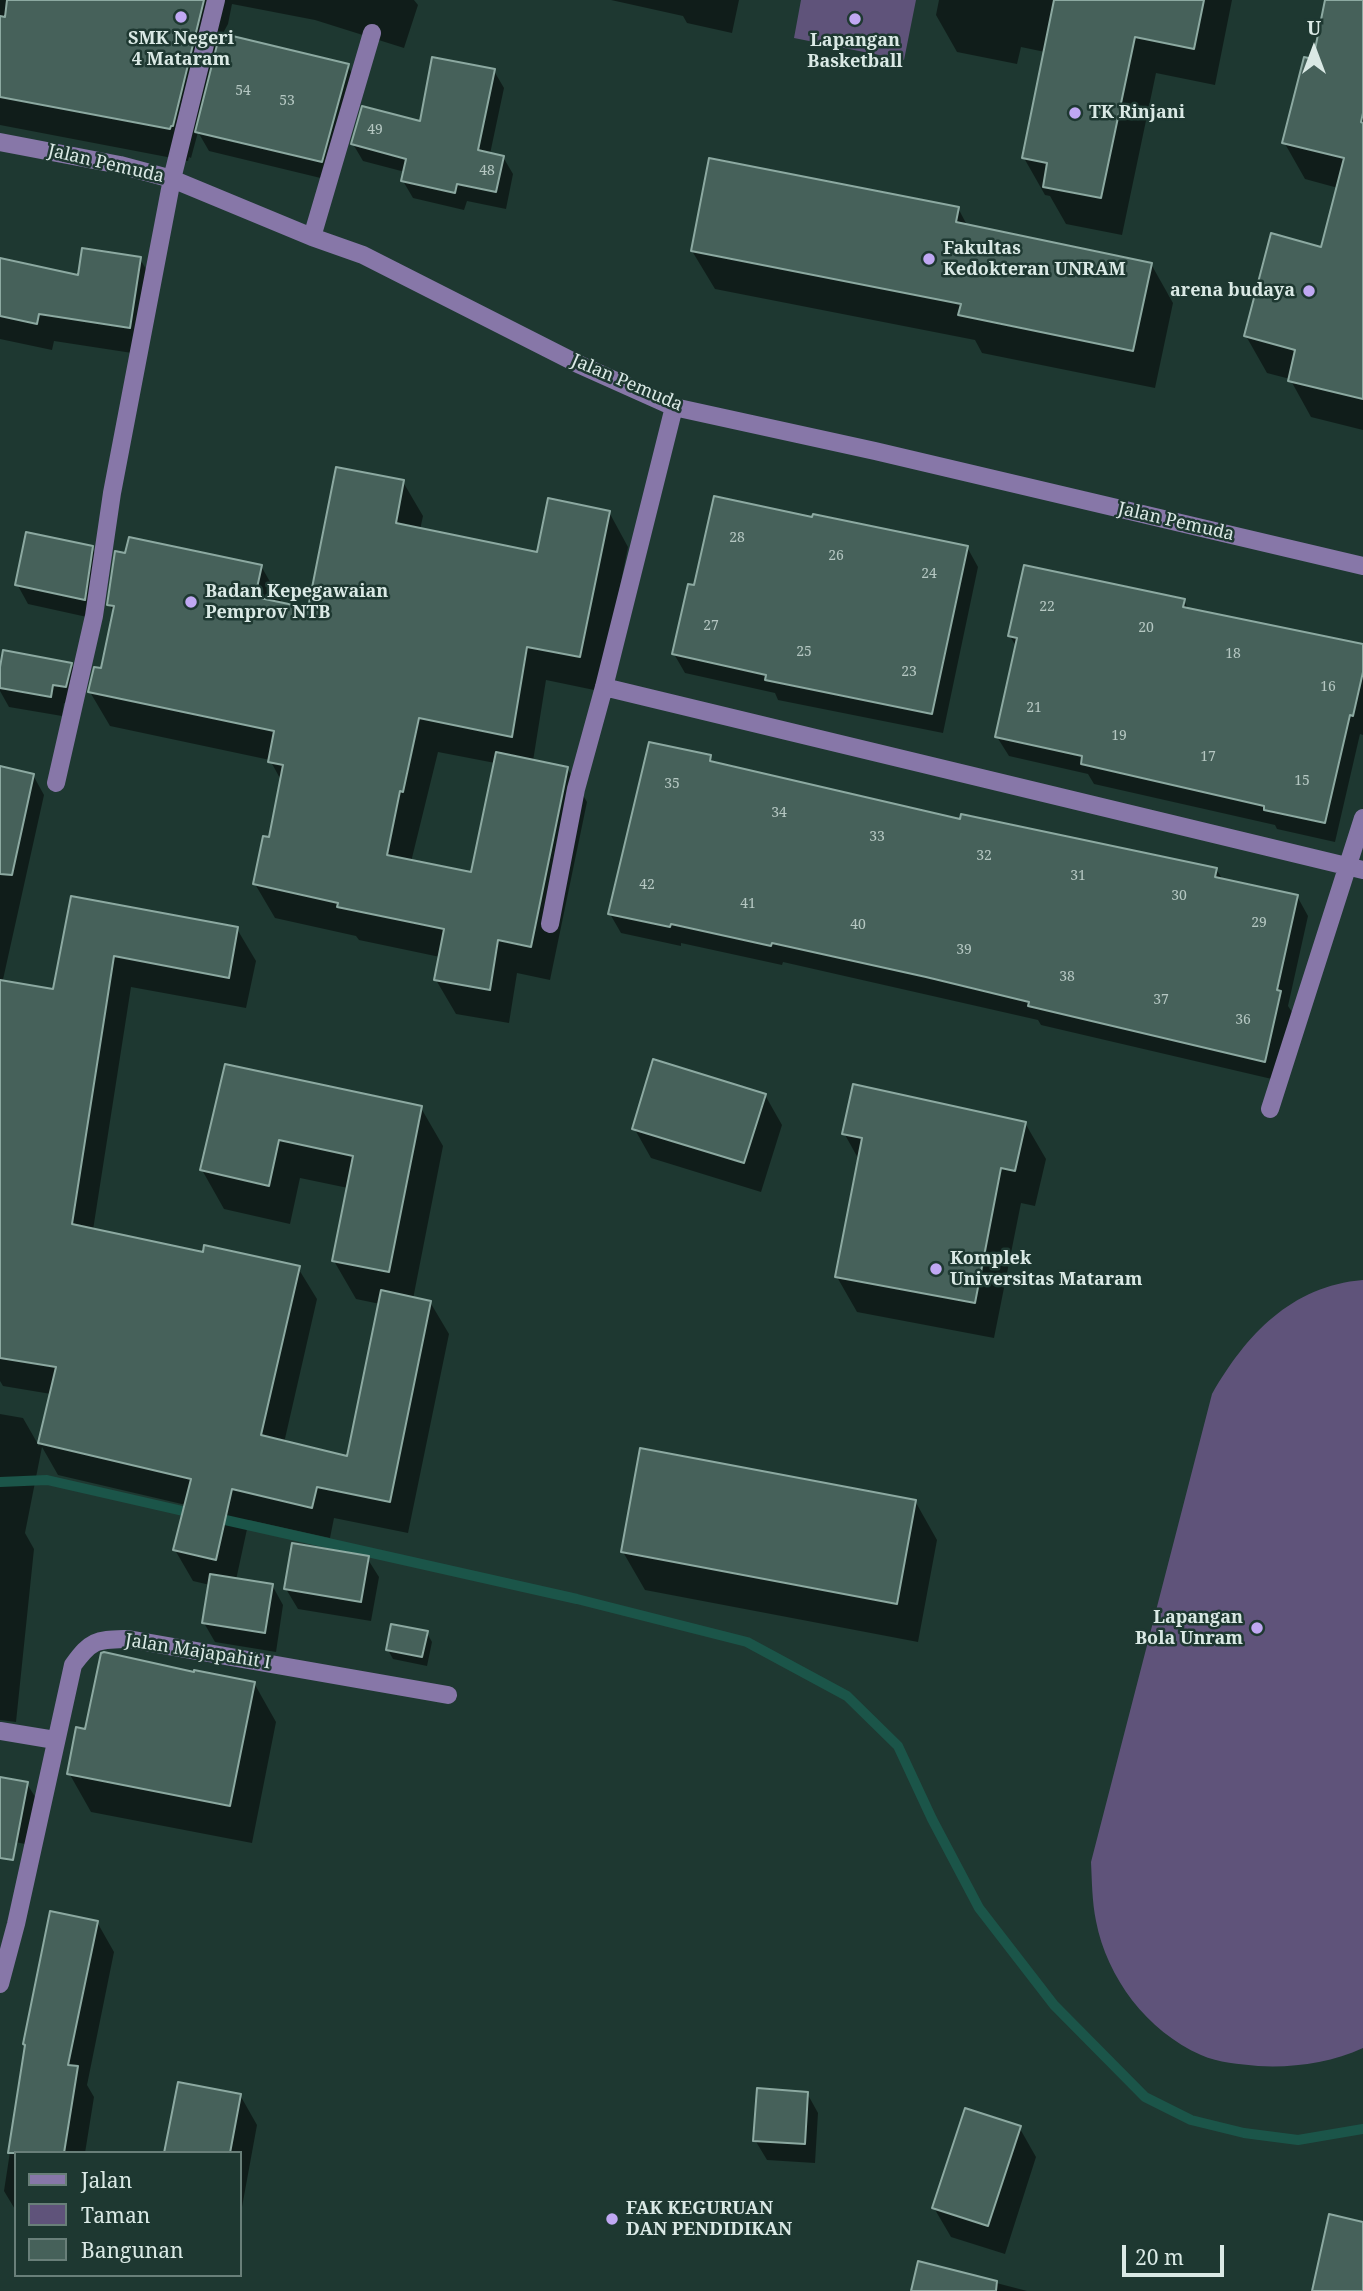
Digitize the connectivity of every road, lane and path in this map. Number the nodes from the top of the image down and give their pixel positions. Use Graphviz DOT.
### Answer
graph roads {
  1 [pos="216,0"];
  2 [pos="372,33"];
  3 [pos="0,142"];
  4 [pos="172,179"];
  5 [pos="312,237"];
  6 [pos="674,407"];
  7 [pos="1363,566"];
  8 [pos="604,687"];
  9 [pos="56,783"];
  10 [pos="1363,818"];
  11 [pos="1356,868"];
  12 [pos="550,924"];
  13 [pos="1270,1109"];
  14 [pos="448,1695"];
  15 [pos="0,1731"];
  16 [pos="55,1740"];
  17 [pos="0,1984"];
  1 -- 4 [label="street"];
  2 -- 5 [label="street"];
  3 -- 4 [label="street, Jalan Pemuda"];
  4 -- 5 [label="street, Jalan Pemuda"];
  4 -- 9 [label="street"];
  5 -- 6 [label="street, Jalan Pemuda"];
  6 -- 7 [label="street, Jalan Pemuda"];
  6 -- 8 [label="street"];
  8 -- 11 [label="street"];
  8 -- 12 [label="street"];
  10 -- 11 [label="street"];
  11 -- 13 [label="street"];
  14 -- 16 [label="street, Jalan Majapahit I"];
  15 -- 16 [label="street"];
  16 -- 17 [label="street, Jalan Majapahit I"];
}
